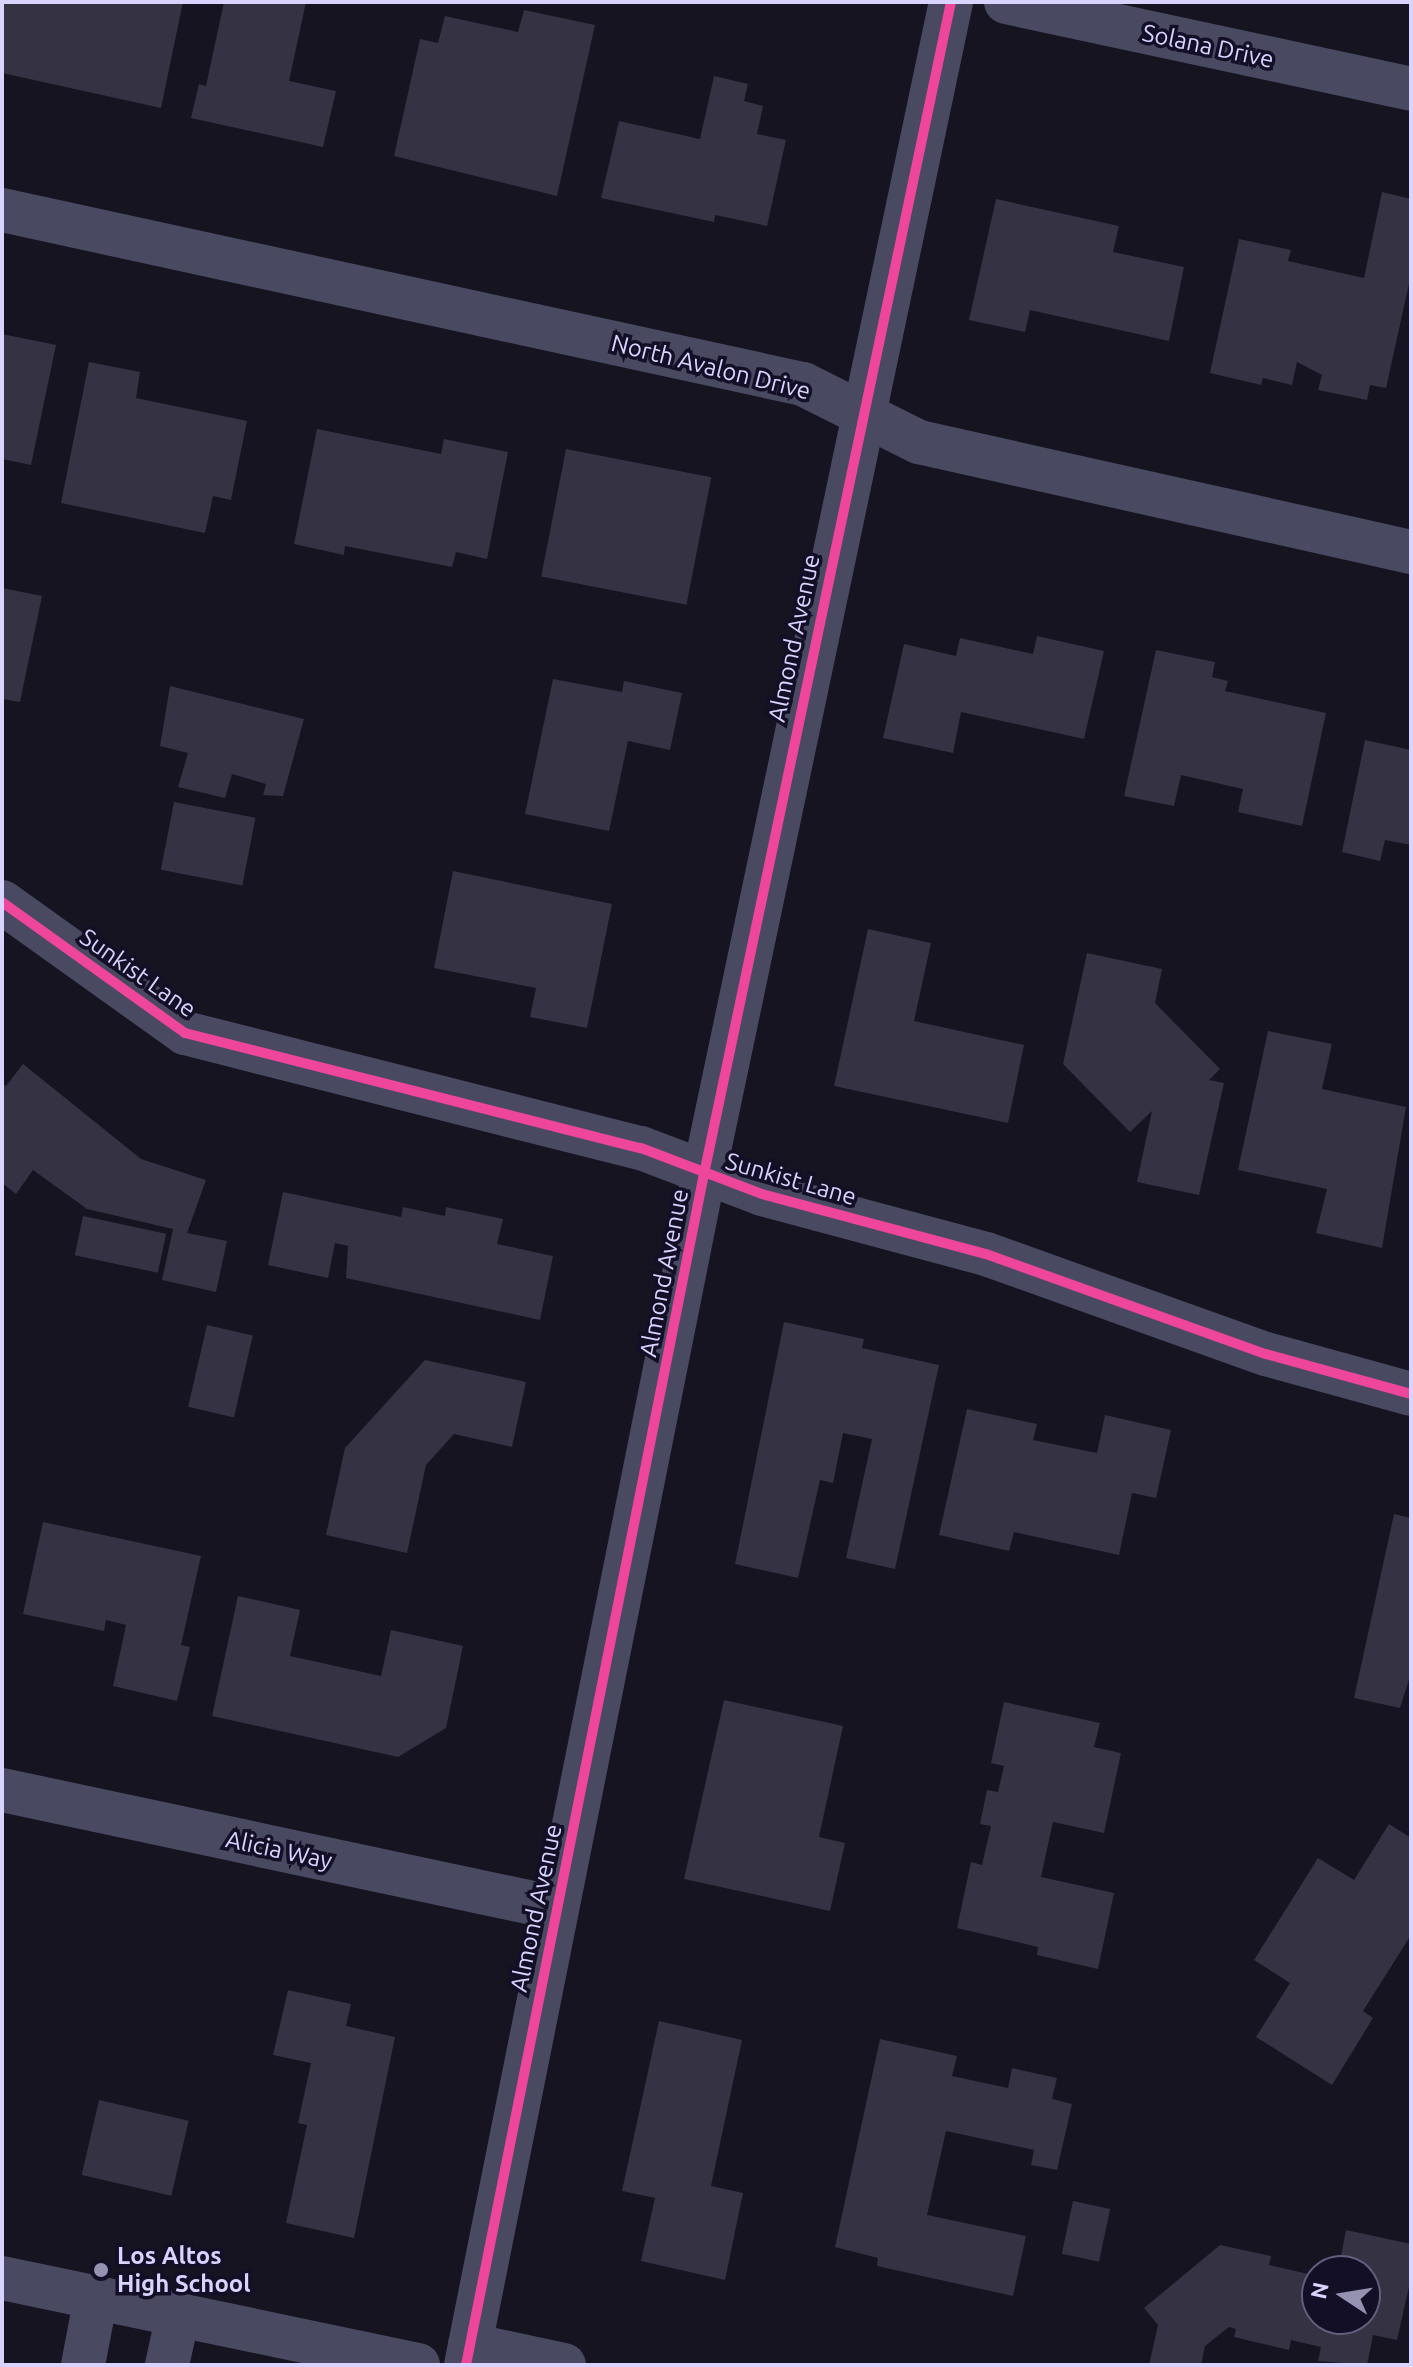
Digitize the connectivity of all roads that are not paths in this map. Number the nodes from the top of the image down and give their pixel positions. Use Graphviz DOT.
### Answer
graph roads {
  1 [pos="951,2"];
  2 [pos="1006,2"];
  3 [pos="1411,89"];
  4 [pos="2,210"];
  5 [pos="860,414"];
  6 [pos="1411,552"];
  7 [pos="2,902"];
  8 [pos="704,1174"];
  9 [pos="1411,1394"];
  10 [pos="2,1790"];
  11 [pos="556,1908"];
  12 [pos="2,2278"];
  13 [pos="96,2297"];
  14 [pos="178,2315"];
  15 [pos="468,2355"];
  16 [pos="83,2365"];
  17 [pos="167,2365"];
  18 [pos="418,2365"];
  19 [pos="564,2365"];
  1 -- 5 [label="street, Almond Avenue"];
  2 -- 3 [label="street, Solana Drive"];
  4 -- 5 [label="street, North Avalon Drive"];
  5 -- 6 [label="street, North Avalon Drive"];
  5 -- 8 [label="street, Almond Avenue"];
  7 -- 8 [label="street, Sunkist Lane"];
  8 -- 9 [label="street, Sunkist Lane"];
  8 -- 11 [label="street, Almond Avenue"];
  10 -- 11 [label="street, Alicia Way"];
  11 -- 15 [label="street, Almond Avenue"];
  12 -- 13 [label="street"];
  13 -- 14 [label="street"];
  13 -- 16 [label="street"];
  14 -- 17 [label="street"];
  14 -- 18 [label="street"];
  15 -- 19 [label="street"];
}
